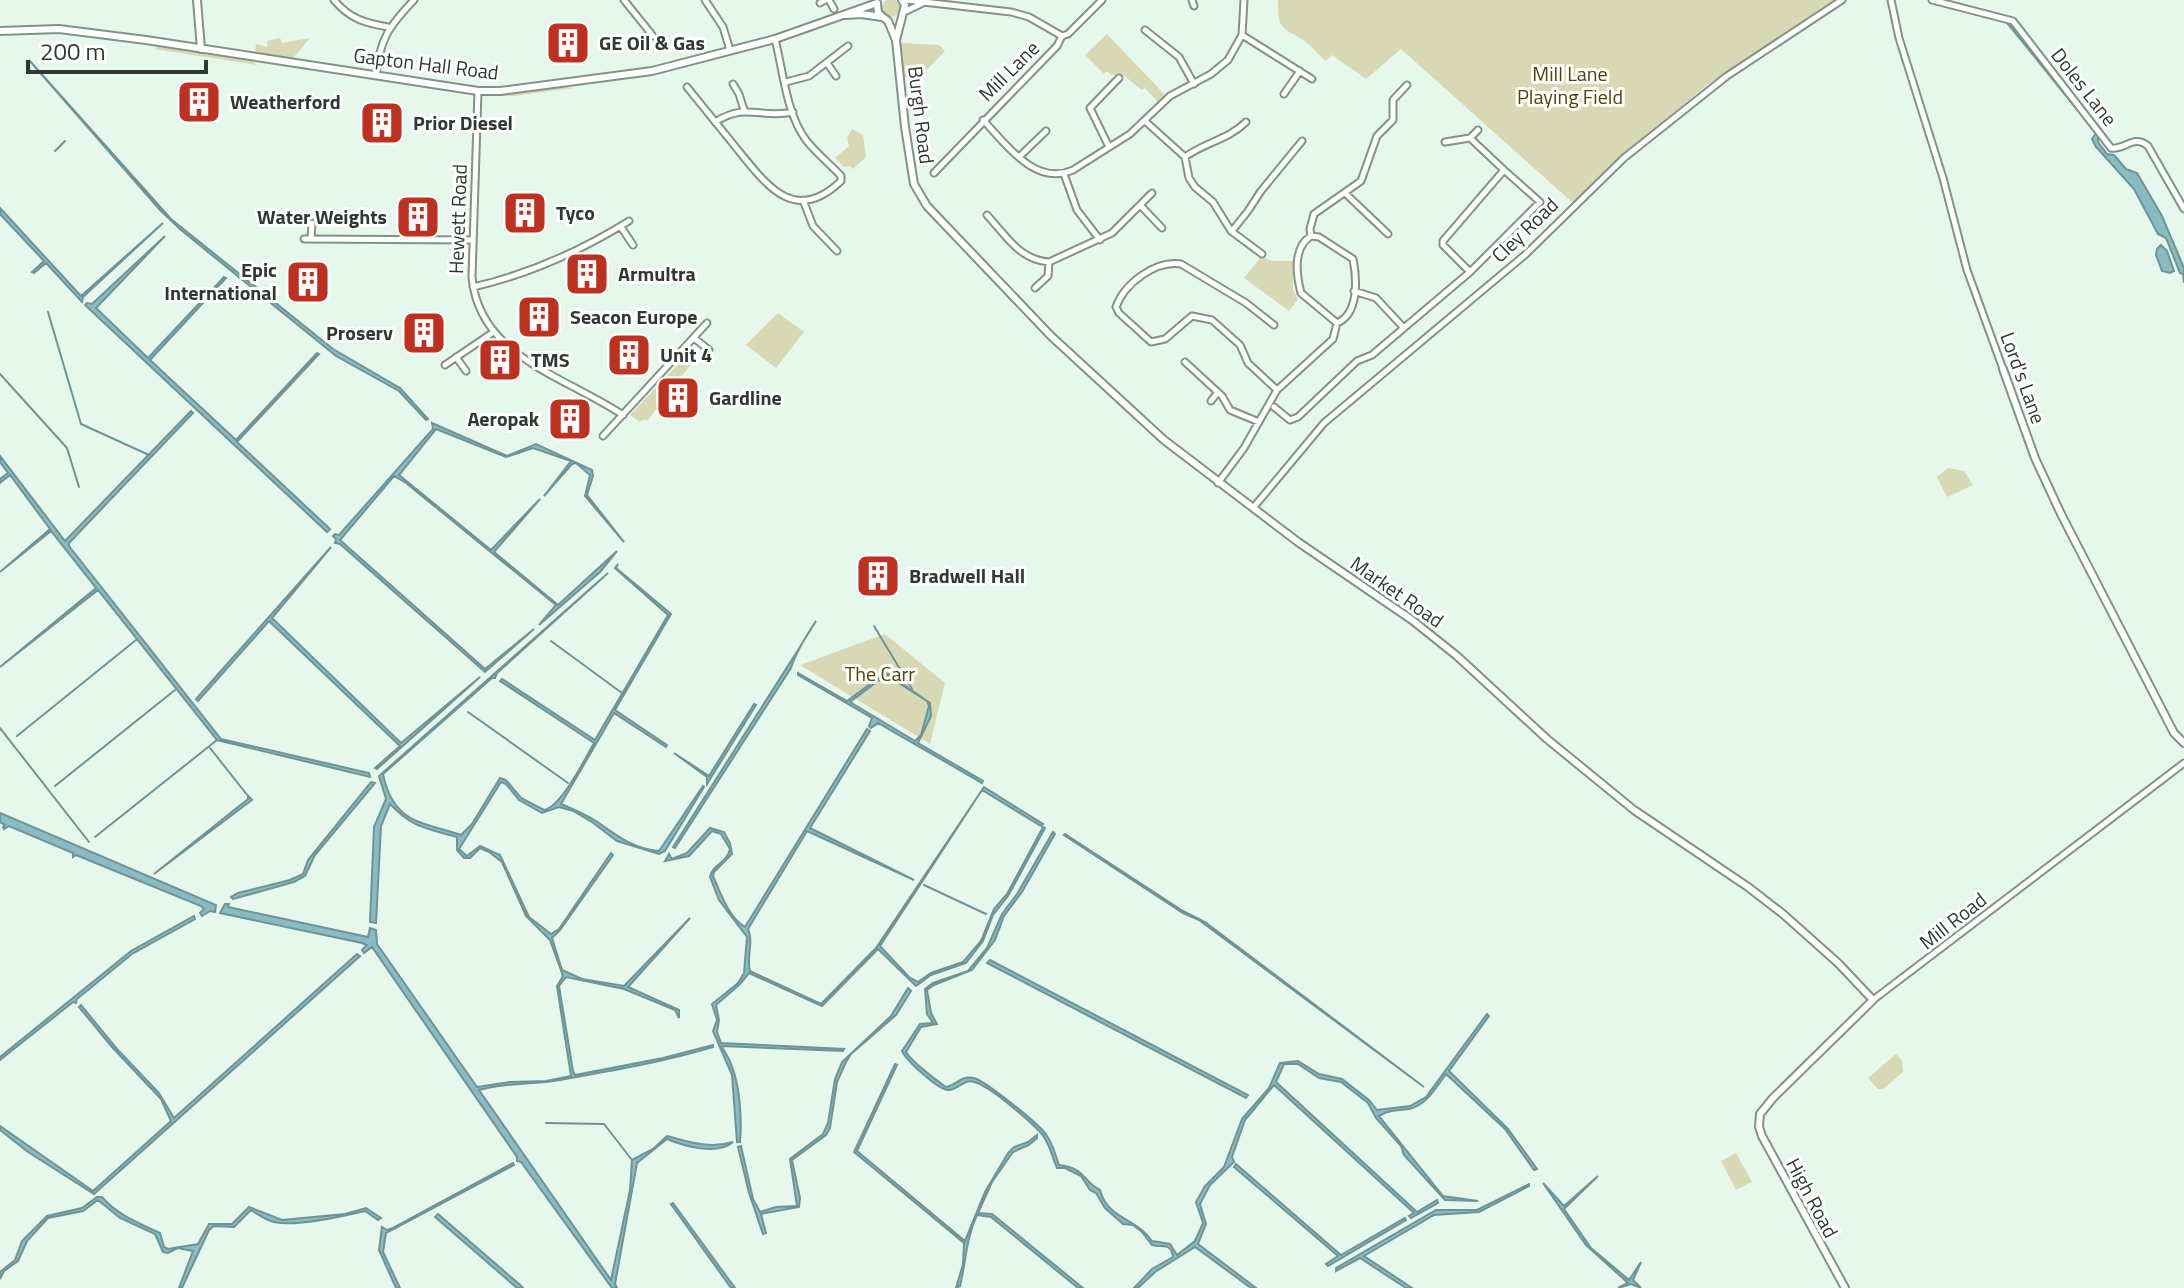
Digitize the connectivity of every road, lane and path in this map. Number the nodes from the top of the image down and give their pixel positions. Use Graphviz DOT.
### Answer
graph roads {
  1 [pos="197,0"];
  2 [pos="334,0"];
  3 [pos="414,0"];
  4 [pos="624,0"];
  5 [pos="904,0"];
  6 [pos="1102,0"];
  7 [pos="1244,0"];
  8 [pos="1842,0"];
  9 [pos="1891,0"];
  10 [pos="1932,0"];
  11 [pos="708,1"];
  12 [pos="825,1"];
  13 [pos="878,2"];
  14 [pos="922,4"];
  15 [pos="834,9"];
  16 [pos="902,15"];
  17 [pos="842,16"];
  18 [pos="885,19"];
  19 [pos="389,27"];
  20 [pos="1145,30"];
  21 [pos="0,31"];
  22 [pos="1242,35"];
  23 [pos="653,36"];
  24 [pos="1062,36"];
  25 [pos="775,39"];
  26 [pos="896,40"];
  27 [pos="848,46"];
  28 [pos="201,49"];
  29 [pos="730,50"];
  30 [pos="827,63"];
  31 [pos="1300,71"];
  32 [pos="376,75"];
  33 [pos="836,76"];
  34 [pos="1119,78"];
  35 [pos="1312,79"];
  36 [pos="786,82"];
  37 [pos="733,84"];
  38 [pos="1194,84"];
  39 [pos="1391,84"];
  40 [pos="1407,85"];
  41 [pos="687,87"];
  42 [pos="478,91"];
  43 [pos="1399,92"];
  44 [pos="1284,94"];
  45 [pos="744,110"];
  46 [pos="793,112"];
  47 [pos="983,120"];
  48 [pos="1145,121"];
  49 [pos="715,122"];
  50 [pos="1246,122"];
  51 [pos="1478,130"];
  52 [pos="1046,131"];
  53 [pos="1470,138"];
  54 [pos="1302,141"];
  55 [pos="1445,142"];
  56 [pos="1109,147"];
  57 [pos="1019,157"];
  58 [pos="1185,157"];
  59 [pos="933,162"];
  60 [pos="940,168"];
  61 [pos="1504,170"];
  62 [pos="934,173"];
  63 [pos="1064,174"];
  64 [pos="918,192"];
  65 [pos="1152,193"];
  66 [pos="1345,193"];
  67 [pos="803,200"];
  68 [pos="1141,206"];
  69 [pos="2184,209"];
  70 [pos="987,215"];
  71 [pos="629,221"];
  72 [pos="312,223"];
  73 [pos="621,227"];
  74 [pos="1162,228"];
  75 [pos="1231,231"];
  76 [pos="1388,234"];
  77 [pos="1311,236"];
  78 [pos="304,239"];
  79 [pos="311,239"];
  80 [pos="473,240"];
  81 [pos="1100,240"];
  82 [pos="633,245"];
  83 [pos="837,251"];
  84 [pos="1262,254"];
  85 [pos="1049,262"];
  86 [pos="1470,272"];
  87 [pos="473,287"];
  88 [pos="1035,288"];
  89 [pos="1354,291"];
  90 [pos="707,323"];
  91 [pos="1337,323"];
  92 [pos="1274,325"];
  93 [pos="1403,327"];
  94 [pos="492,333"];
  95 [pos="694,338"];
  96 [pos="709,350"];
  97 [pos="456,357"];
  98 [pos="1185,362"];
  99 [pos="445,365"];
  100 [pos="2003,369"];
  101 [pos="466,371"];
  102 [pos="1277,390"];
  103 [pos="1218,392"];
  104 [pos="1211,401"];
  105 [pos="1274,407"];
  106 [pos="623,415"];
  107 [pos="1259,422"];
  108 [pos="603,436"];
  109 [pos="1218,483"];
  110 [pos="1253,509"];
  111 [pos="2184,743"];
  112 [pos="2184,763"];
  113 [pos="1873,1000"];
  114 [pos="1759,1120"];
  115 [pos="1845,1288"];
  1 -- 28 [label="street"];
  2 -- 19 [label="street"];
  3 -- 19 [label="street"];
  4 -- 23 [label="street"];
  5 -- 14 [label="street"];
  5 -- 16 [label="street, Burgh Road"];
  6 -- 24 [label="street, Mill Lane"];
  7 -- 22 [label="street"];
  8 -- 110 [label="street, Cley Road"];
  9 -- 100 [label="street, Lord's Lane"];
  10 -- 69 [label="street, Doles Lane"];
  11 -- 29 [label="street"];
  12 -- 15 [label="street"];
  13 -- 17 [label="street, Gapton Hall Road"];
  13 -- 18 [label="street, Burgh Road"];
  14 -- 16 [label="street"];
  14 -- 24 [label="street"];
  16 -- 18 [label="street"];
  16 -- 26 [label="street, Burgh Road"];
  17 -- 18 [label="street, Gapton Hall Road"];
  17 -- 25 [label="street, Gapton Hall Road"];
  18 -- 26 [label="street, Burgh Road"];
  19 -- 32 [label="street"];
  20 -- 38 [label="street"];
  21 -- 28 [label="street, Gapton Hall Road"];
  22 -- 31 [label="street"];
  22 -- 38 [label="street"];
  24 -- 47 [label="street, Mill Lane"];
  25 -- 29 [label="street, Gapton Hall Road"];
  25 -- 36 [label="street"];
  26 -- 64 [label="street, Burgh Road"];
  27 -- 30 [label="street"];
  28 -- 32 [label="street, Gapton Hall Road"];
  29 -- 42 [label="street, Gapton Hall Road"];
  30 -- 33 [label="street"];
  30 -- 36 [label="street"];
  31 -- 35 [label="street"];
  31 -- 44 [label="street"];
  32 -- 42 [label="street, Gapton Hall Road"];
  34 -- 56 [label="street"];
  36 -- 46 [label="street"];
  37 -- 45 [label="street"];
  38 -- 48 [label="street"];
  39 -- 43 [label="street"];
  40 -- 43 [label="street"];
  41 -- 49 [label="street"];
  42 -- 80 [label="street, Hewett Road"];
  43 -- 66 [label="street"];
  45 -- 46 [label="street"];
  45 -- 49 [label="street"];
  46 -- 67 [label="street"];
  47 -- 57 [label="street"];
  47 -- 60 [label="street, Mill Lane"];
  48 -- 56 [label="street"];
  48 -- 58 [label="street"];
  49 -- 67 [label="street"];
  50 -- 58 [label="street"];
  51 -- 53 [label="street"];
  52 -- 57 [label="street"];
  53 -- 55 [label="street"];
  53 -- 61 [label="street"];
  54 -- 75 [label="street"];
  56 -- 63 [label="street"];
  57 -- 63 [label="street"];
  58 -- 75 [label="street"];
  59 -- 60 [label="street"];
  60 -- 62 [label="street, Mill Lane"];
  61 -- 86 [label="street"];
  61 -- 86 [label="street"];
  63 -- 81 [label="street"];
  64 -- 109 [label="street, Market Road"];
  65 -- 68 [label="street"];
  66 -- 76 [label="street"];
  66 -- 77 [label="street"];
  67 -- 83 [label="street"];
  68 -- 74 [label="street"];
  68 -- 81 [label="street"];
  70 -- 85 [label="street"];
  71 -- 73 [label="street"];
  72 -- 79 [label="street"];
  73 -- 82 [label="street"];
  73 -- 87 [label="street"];
  75 -- 84 [label="street"];
  77 -- 89 [label="street"];
  77 -- 91 [label="street"];
  78 -- 79 [label="street"];
  79 -- 80 [label="street"];
  80 -- 87 [label="street, Hewett Road"];
  81 -- 85 [label="street"];
  85 -- 88 [label="street"];
  86 -- 93 [label="street"];
  87 -- 94 [label="street, Hewett Road"];
  89 -- 91 [label="street"];
  89 -- 93 [label="street"];
  90 -- 95 [label="street"];
  91 -- 102 [label="street"];
  92 -- 102 [label="street"];
  93 -- 105 [label="street"];
  94 -- 97 [label="street"];
  94 -- 106 [label="street, Hewett Road"];
  95 -- 96 [label="street"];
  95 -- 106 [label="street"];
  97 -- 99 [label="street"];
  97 -- 101 [label="street"];
  98 -- 103 [label="street"];
  100 -- 111 [label="street, Lord's Lane"];
  102 -- 107 [label="street"];
  103 -- 104 [label="street"];
  103 -- 107 [label="street"];
  106 -- 108 [label="street"];
  107 -- 109 [label="street"];
  109 -- 110 [label="street, Market Road"];
  110 -- 113 [label="street, Market Road"];
  112 -- 113 [label="street, Mill Road"];
  113 -- 114 [label="street, Mill Road"];
  114 -- 115 [label="street, High Road"];
}
